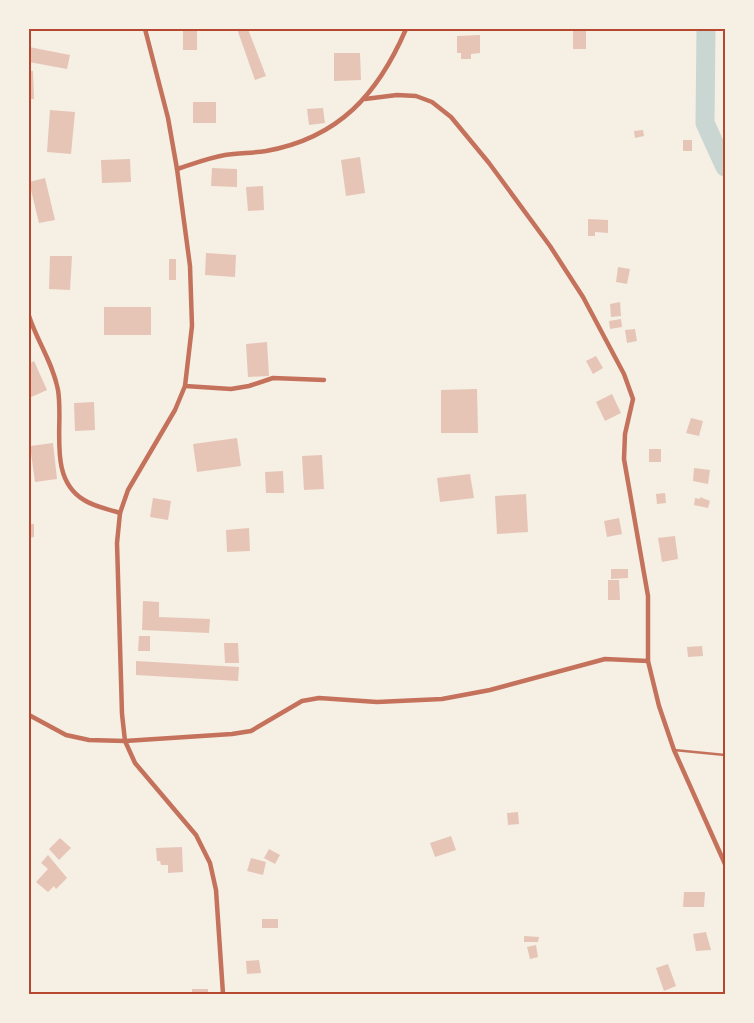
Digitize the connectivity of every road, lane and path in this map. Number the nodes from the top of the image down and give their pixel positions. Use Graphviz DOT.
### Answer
graph roads {
  1 [pos="145,29"];
  2 [pos="406,29"];
  3 [pos="365,99"];
  4 [pos="177,169"];
  5 [pos="29,316"];
  6 [pos="324,380"];
  7 [pos="185,386"];
  8 [pos="120,513"];
  9 [pos="648,661"];
  10 [pos="29,715"];
  11 [pos="125,741"];
  12 [pos="674,750"];
  13 [pos="725,755"];
  14 [pos="725,864"];
  15 [pos="224,994"];
  1 -- 4 [label="street"];
  2 -- 3 [label="street"];
  3 -- 4 [label="street"];
  3 -- 9 [label="street"];
  4 -- 7 [label="street"];
  5 -- 8 [label="street"];
  6 -- 7 [label="street"];
  7 -- 8 [label="street"];
  8 -- 11 [label="street"];
  9 -- 11 [label="street"];
  9 -- 12 [label="street"];
  10 -- 11 [label="street"];
  11 -- 15 [label="street"];
  12 -- 13 [label="lane"];
  12 -- 14 [label="street"];
}
